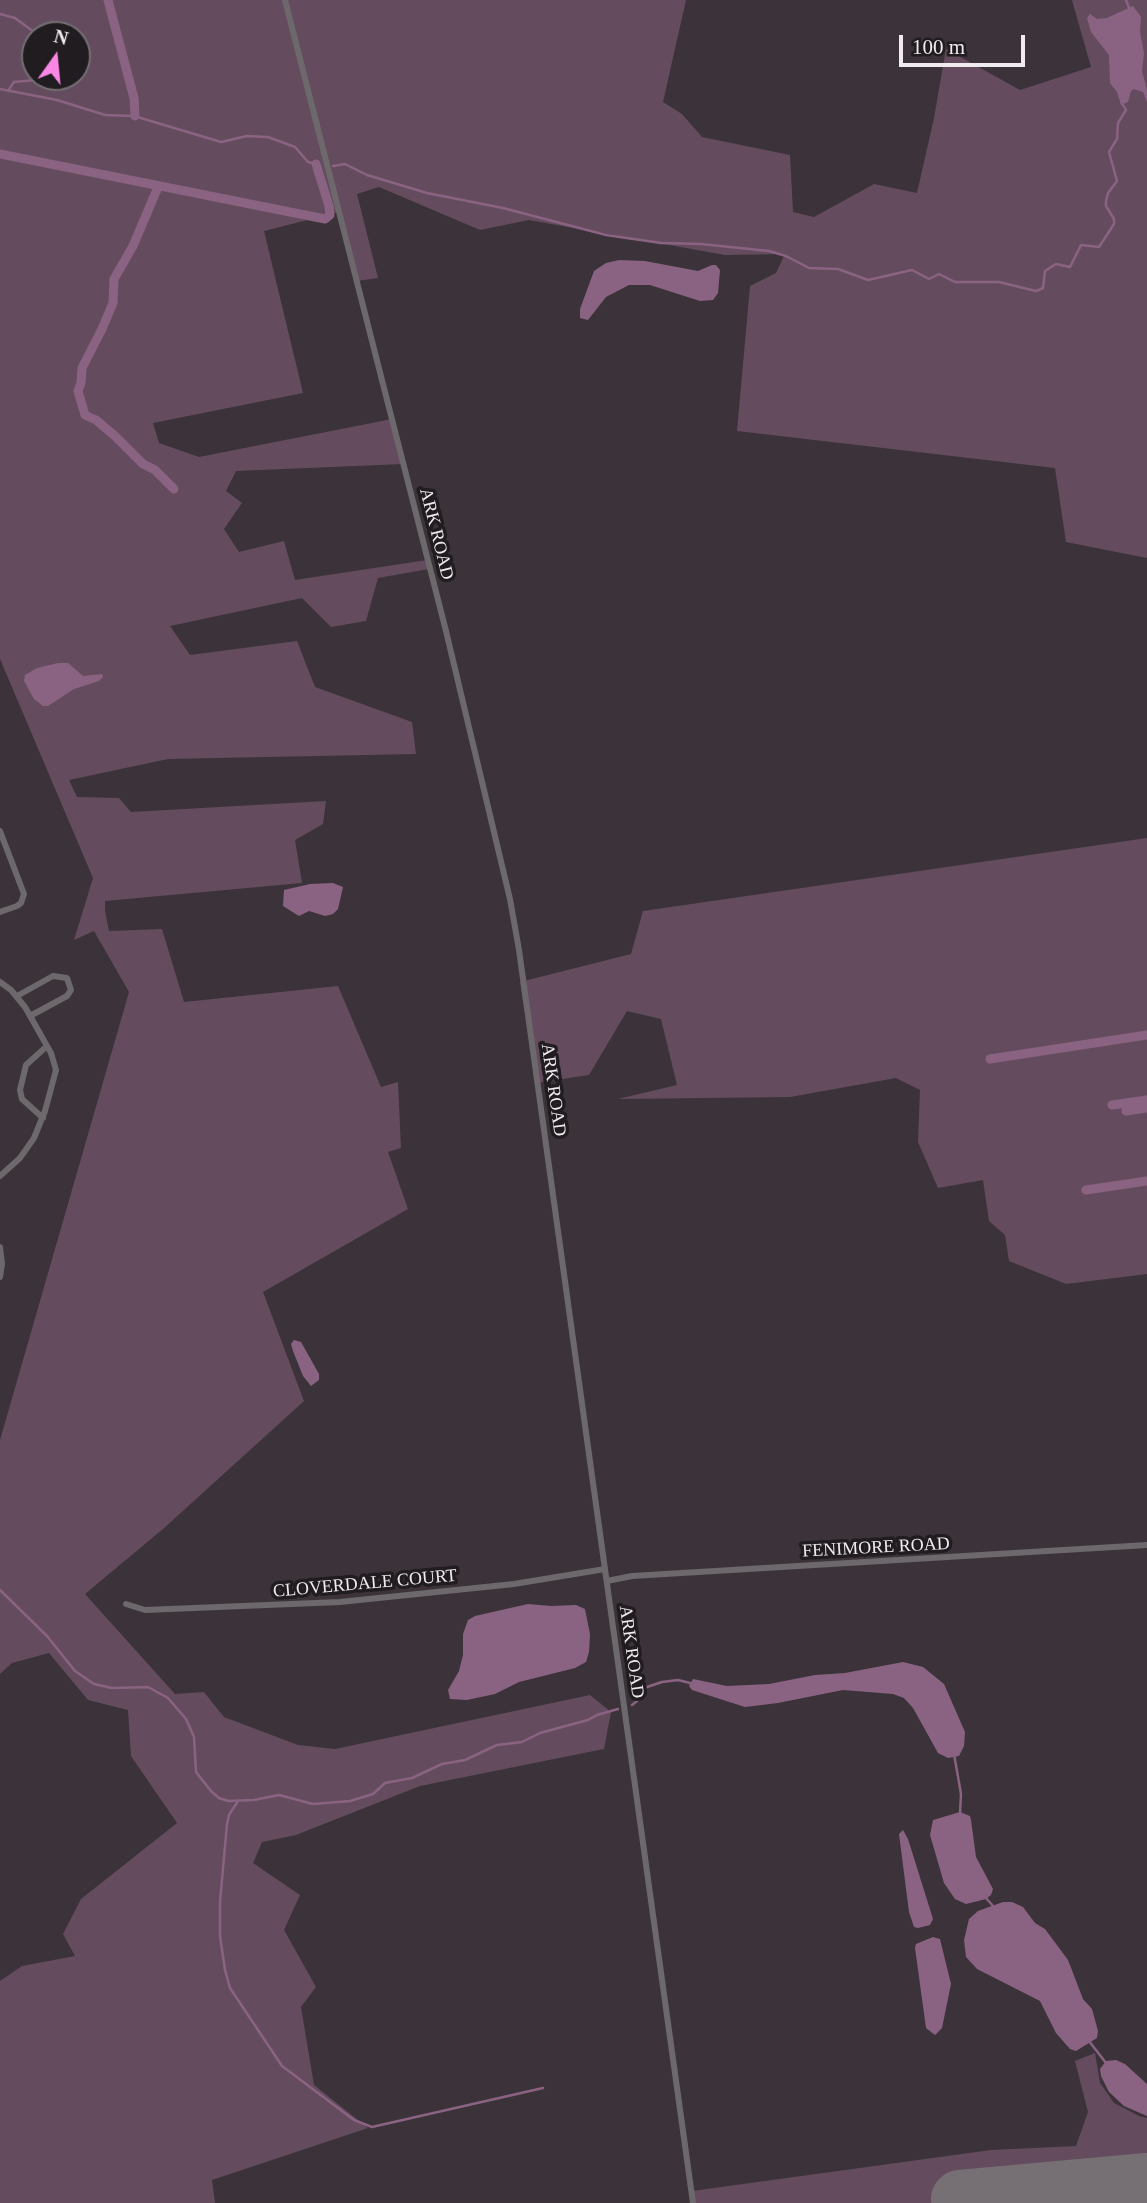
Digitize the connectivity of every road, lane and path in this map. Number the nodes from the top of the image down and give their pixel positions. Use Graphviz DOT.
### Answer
graph roads {
  1 [pos="285,0"];
  2 [pos="0,831"];
  3 [pos="0,912"];
  4 [pos="0,982"];
  5 [pos="17,996"];
  6 [pos="30,1016"];
  7 [pos="47,1046"];
  8 [pos="43,1118"];
  9 [pos="0,1176"];
  10 [pos="0,1247"];
  11 [pos="0,1277"];
  12 [pos="1147,1545"];
  13 [pos="605,1569"];
  14 [pos="607,1581"];
  15 [pos="126,1604"];
  16 [pos="694,2203"];
  1 -- 13 [label="street, ARK ROAD"];
  2 -- 3 [label="street"];
  4 -- 5 [label="street"];
  5 -- 6 [label="street"];
  5 -- 6 [label="street"];
  6 -- 7 [label="street"];
  7 -- 8 [label="street"];
  7 -- 8 [label="street"];
  8 -- 9 [label="street"];
  10 -- 11 [label="street"];
  12 -- 14 [label="street, FENIMORE ROAD"];
  13 -- 14 [label="street, ARK ROAD"];
  13 -- 15 [label="street, CLOVERDALE COURT"];
  14 -- 16 [label="street, ARK ROAD"];
}
